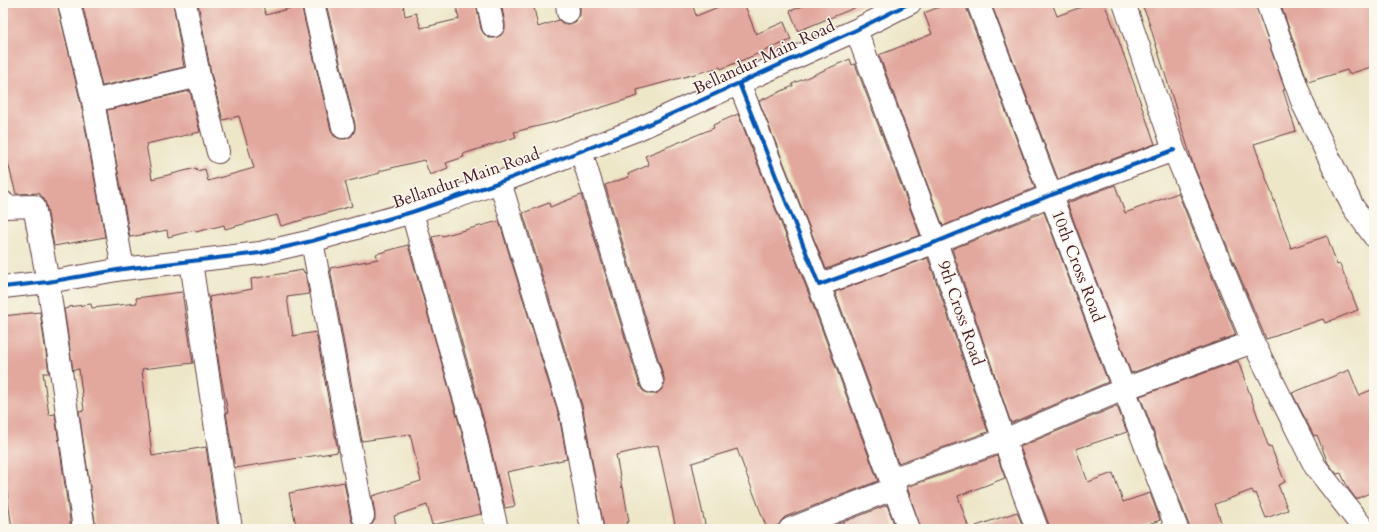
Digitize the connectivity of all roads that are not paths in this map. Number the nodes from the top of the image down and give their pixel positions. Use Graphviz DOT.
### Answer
graph roads {
  1 [pos="69,3"];
  2 [pos="185,3"];
  3 [pos="313,3"];
  4 [pos="488,3"];
  5 [pos="910,3"];
  6 [pos="978,3"];
  7 [pos="1124,3"];
  8 [pos="1267,3"];
  9 [pos="493,26"];
  10 [pos="856,30"];
  11 [pos="199,76"];
  12 [pos="739,83"];
  13 [pos="93,101"];
  14 [pos="343,127"];
  15 [pos="1174,150"];
  16 [pos="581,151"];
  17 [pos="218,152"];
  18 [pos="500,182"];
  19 [pos="1051,195"];
  20 [pos="3,202"];
  21 [pos="412,212"];
  22 [pos="1374,236"];
  23 [pos="312,241"];
  24 [pos="936,242"];
  25 [pos="191,262"];
  26 [pos="124,269"];
  27 [pos="48,282"];
  28 [pos="819,284"];
  29 [pos="3,287"];
  30 [pos="1253,342"];
  31 [pos="652,382"];
  32 [pos="1124,389"];
  33 [pos="1004,440"];
  34 [pos="893,484"];
  35 [pos="363,516"];
  36 [pos="84,529"];
  37 [pos="231,529"];
  38 [pos="497,529"];
  39 [pos="592,529"];
  40 [pos="790,529"];
  41 [pos="909,529"];
  42 [pos="1037,529"];
  43 [pos="1177,529"];
  44 [pos="1364,529"];
  1 -- 13 [label="street"];
  2 -- 11 [label="street"];
  3 -- 14 [label="street"];
  4 -- 9 [label="street"];
  5 -- 10 [label="street, Bellandur Main Road"];
  6 -- 19 [label="street, 10th Cross Road"];
  7 -- 15 [label="street"];
  8 -- 22 [label="street"];
  10 -- 12 [label="street, Bellandur Main Road"];
  10 -- 24 [label="street, 9th Cross Road"];
  11 -- 13 [label="street"];
  11 -- 17 [label="street"];
  12 -- 16 [label="street, Bellandur Main Road"];
  12 -- 28 [label="street"];
  13 -- 26 [label="street"];
  15 -- 19 [label="street"];
  15 -- 30 [label="street"];
  16 -- 18 [label="street, Bellandur Main Road"];
  16 -- 31 [label="street"];
  18 -- 21 [label="street, Bellandur Main Road"];
  18 -- 39 [label="street"];
  19 -- 24 [label="street"];
  19 -- 32 [label="street, 10th Cross Road"];
  20 -- 27 [label="street"];
  21 -- 23 [label="street, Bellandur Main Road"];
  21 -- 38 [label="street"];
  23 -- 25 [label="street, Bellandur Main Road"];
  23 -- 35 [label="street"];
  24 -- 28 [label="street"];
  24 -- 33 [label="street, 9th Cross Road"];
  25 -- 26 [label="street, Bellandur Main Road"];
  25 -- 37 [label="street"];
  26 -- 27 [label="street, Bellandur Main Road"];
  27 -- 29 [label="street, Bellandur Main Road"];
  27 -- 36 [label="street"];
  28 -- 34 [label="street"];
  30 -- 32 [label="street"];
  30 -- 44 [label="street"];
  32 -- 33 [label="street"];
  32 -- 43 [label="street, 10th Cross Road"];
  33 -- 34 [label="street"];
  33 -- 42 [label="street, 9th Cross Road"];
  34 -- 40 [label="street"];
  34 -- 41 [label="street"];
}
